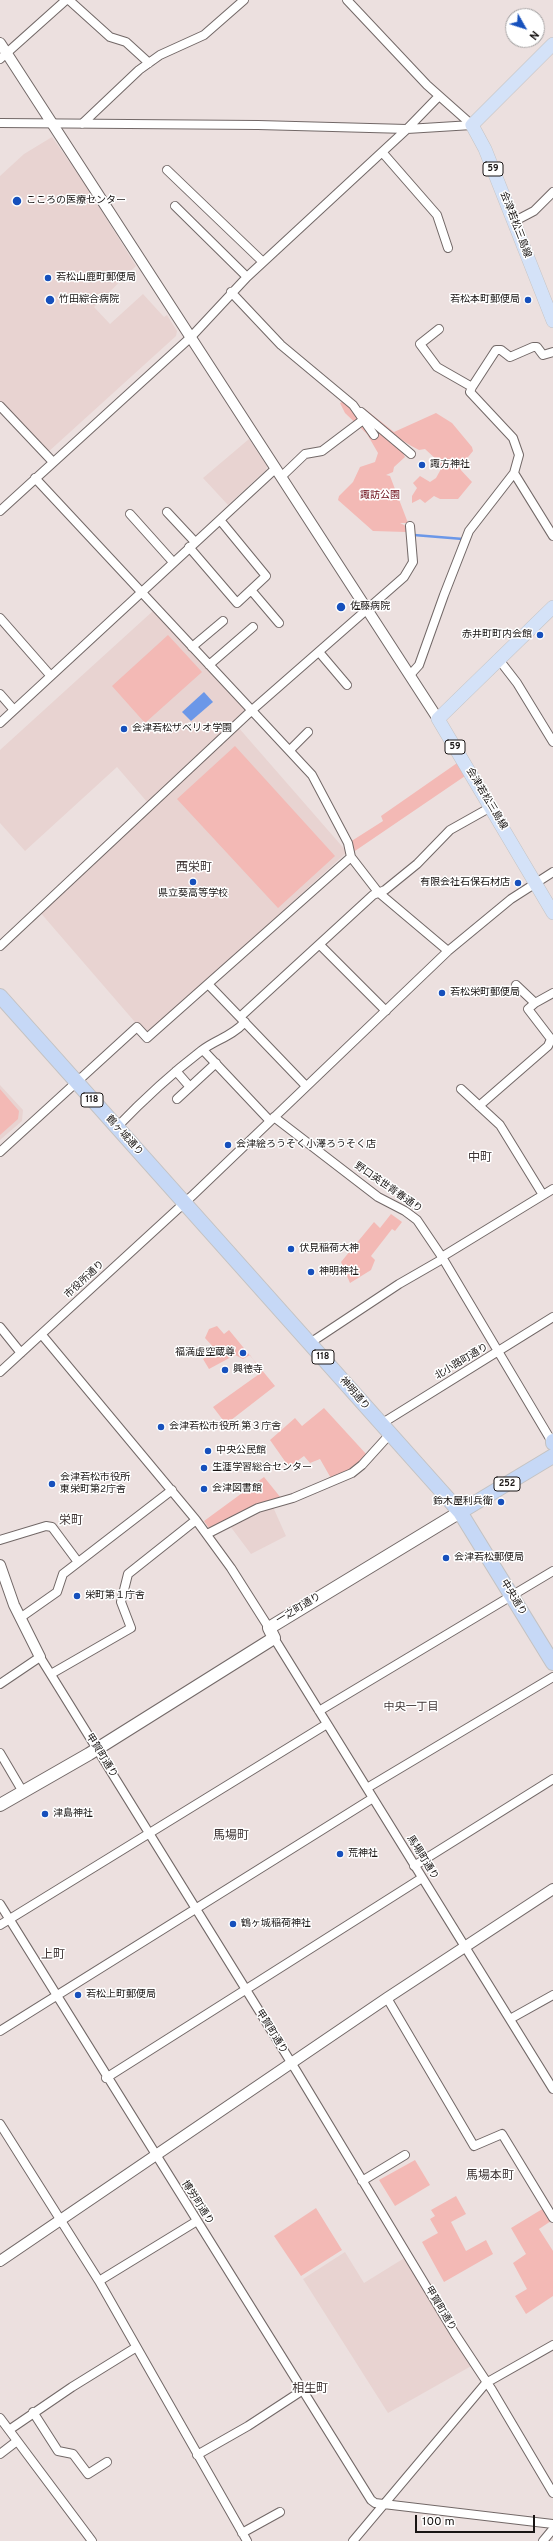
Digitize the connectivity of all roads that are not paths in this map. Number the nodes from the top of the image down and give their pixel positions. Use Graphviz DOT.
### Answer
graph roads {
  1 [pos="66,0"];
  2 [pos="69,0"];
  3 [pos="244,0"];
  4 [pos="347,0"];
  5 [pos="0,43"];
  6 [pos="553,44"];
  7 [pos="3,56"];
  8 [pos="149,63"];
  9 [pos="439,96"];
  10 [pos="52,123"];
  11 [pos="0,124"];
  12 [pos="82,124"];
  13 [pos="472,125"];
  14 [pos="407,129"];
  15 [pos="382,152"];
  16 [pos="167,170"];
  17 [pos="553,193"];
  18 [pos="175,206"];
  19 [pos="513,222"];
  20 [pos="448,248"];
  21 [pos="263,262"];
  22 [pos="247,276"];
  23 [pos="232,292"];
  24 [pos="553,320"];
  25 [pos="439,329"];
  26 [pos="191,337"];
  27 [pos="553,352"];
  28 [pos="472,387"];
  29 [pos="353,405"];
  30 [pos="0,406"];
  31 [pos="363,420"];
  32 [pos="374,435"];
  33 [pos="411,454"];
  34 [pos="53,462"];
  35 [pos="278,473"];
  36 [pos="514,473"];
  37 [pos="35,478"];
  38 [pos="0,511"];
  39 [pos="167,512"];
  40 [pos="130,514"];
  41 [pos="220,520"];
  42 [pos="410,526"];
  43 [pos="553,536"];
  44 [pos="192,545"];
  45 [pos="173,562"];
  46 [pos="142,590"];
  47 [pos="251,590"];
  48 [pos="368,610"];
  49 [pos="551,613"];
  50 [pos="0,618"];
  51 [pos="223,621"];
  52 [pos="279,623"];
  53 [pos="253,627"];
  54 [pos="192,647"];
  55 [pos="318,652"];
  56 [pos="500,661"];
  57 [pos="209,665"];
  58 [pos="50,675"];
  59 [pos="410,675"];
  60 [pos="347,685"];
  61 [pos="0,694"];
  62 [pos="14,710"];
  63 [pos="251,711"];
  64 [pos="438,719"];
  65 [pos="0,723"];
  66 [pos="308,732"];
  67 [pos="553,742"];
  68 [pos="290,750"];
  69 [pos="491,807"];
  70 [pos="351,857"];
  71 [pos="553,872"];
  72 [pos="536,884"];
  73 [pos="378,892"];
  74 [pos="553,913"];
  75 [pos="320,945"];
  76 [pos="0,946"];
  77 [pos="448,951"];
  78 [pos="208,984"];
  79 [pos="516,985"];
  80 [pos="553,993"];
  81 [pos="0,996"];
  82 [pos="535,1003"];
  83 [pos="386,1011"];
  84 [pos="242,1019"];
  85 [pos="203,1050"];
  86 [pos="216,1063"];
  87 [pos="176,1071"];
  88 [pos="76,1082"];
  89 [pos="306,1086"];
  90 [pos="190,1087"];
  91 [pos="461,1089"];
  92 [pos="177,1098"];
  93 [pos="479,1106"];
  94 [pos="272,1119"];
  95 [pos="116,1128"];
  96 [pos="0,1152"];
  97 [pos="553,1189"];
  98 [pos="543,1195"];
  99 [pos="184,1203"];
  100 [pos="442,1257"];
  101 [pos="553,1317"];
  102 [pos="0,1328"];
  103 [pos="42,1335"];
  104 [pos="310,1343"];
  105 [pos="498,1352"];
  106 [pos="21,1353"];
  107 [pos="0,1372"];
  108 [pos="385,1429"];
  109 [pos="553,1442"];
  110 [pos="553,1456"];
  111 [pos="172,1490"];
  112 [pos="460,1512"];
  113 [pos="196,1520"];
  114 [pos="207,1534"];
  115 [pos="0,1540"];
  116 [pos="78,1562"];
  117 [pos="0,1565"];
  118 [pos="553,1571"];
  119 [pos="511,1596"];
  120 [pos="20,1618"];
  121 [pos="272,1633"];
  122 [pos="40,1657"];
  123 [pos="553,1663"];
  124 [pos="51,1674"];
  125 [pos="553,1676"];
  126 [pos="0,1684"];
  127 [pos="319,1711"];
  128 [pos="326,1724"];
  129 [pos="96,1749"];
  130 [pos="0,1753"];
  131 [pos="553,1779"];
  132 [pos="367,1788"];
  133 [pos="23,1792"];
  134 [pos="373,1798"];
  135 [pos="0,1805"];
  136 [pos="150,1834"];
  137 [pos="414,1866"];
  138 [pos="422,1878"];
  139 [pos="553,1888"];
  140 [pos="0,1904"];
  141 [pos="196,1910"];
  142 [pos="9,1920"];
  143 [pos="0,1926"];
  144 [pos="465,1946"];
  145 [pos="246,1991"];
  146 [pos="553,1995"];
  147 [pos="57,1997"];
  148 [pos="387,1998"];
  149 [pos="510,2019"];
  150 [pos="0,2031"];
  151 [pos="292,2064"];
  152 [pos="106,2078"];
  153 [pos="553,2089"];
  154 [pos="0,2124"];
  155 [pos="405,2155"];
  156 [pos="155,2156"];
  157 [pos="362,2181"];
  158 [pos="553,2218"];
  159 [pos="60,2219"];
  160 [pos="197,2221"];
  161 [pos="0,2261"];
  162 [pos="99,2281"];
  163 [pos="553,2345"];
  164 [pos="135,2348"];
  165 [pos="486,2383"];
  166 [pos="303,2390"];
  167 [pos="33,2412"];
  168 [pos="0,2418"];
  169 [pos="9,2430"];
  170 [pos="17,2441"];
  171 [pos="0,2454"];
  172 [pos="197,2455"];
  173 [pos="107,2462"];
  174 [pos="553,2493"];
  175 [pos="383,2504"];
  176 [pos="280,2512"];
  177 [pos="553,2524"];
  178 [pos="553,2529"];
  179 [pos="242,2533"];
  180 [pos="92,2541"];
  181 [pos="247,2541"];
  182 [pos="353,2541"];
  183 [pos="543,2541"];
  1 -- 7 [label="street"];
  2 -- 8 [label="street"];
  3 -- 8 [label="street"];
  4 -- 9 [label="street"];
  5 -- 7 [label="street"];
  6 -- 13 [label="main road"];
  7 -- 10 [label="street"];
  8 -- 12 [label="street"];
  9 -- 13 [label="street"];
  9 -- 14 [label="street"];
  10 -- 11 [label="street"];
  10 -- 12 [label="street"];
  10 -- 26 [label="street"];
  12 -- 14 [label="street"];
  13 -- 14 [label="street"];
  13 -- 19 [label="main road, 会津若松三島線 / 59"];
  14 -- 15 [label="street"];
  15 -- 20 [label="street"];
  15 -- 21 [label="street"];
  16 -- 21 [label="street"];
  17 -- 19 [label="street"];
  18 -- 22 [label="street"];
  19 -- 24 [label="main road, 会津若松三島線 / 59"];
  21 -- 22 [label="street"];
  22 -- 23 [label="street"];
  23 -- 26 [label="street"];
  23 -- 29 [label="street"];
  25 -- 28 [label="street"];
  26 -- 34 [label="street"];
  26 -- 35 [label="street"];
  27 -- 28 [label="street"];
  28 -- 36 [label="street"];
  29 -- 31 [label="street"];
  29 -- 33 [label="street"];
  30 -- 34 [label="street"];
  31 -- 32 [label="street"];
  31 -- 35 [label="street"];
  34 -- 37 [label="street"];
  35 -- 41 [label="street"];
  35 -- 48 [label="street"];
  36 -- 43 [label="street"];
  36 -- 59 [label="street"];
  37 -- 38 [label="street"];
  37 -- 46 [label="street"];
  39 -- 44 [label="street"];
  40 -- 45 [label="street"];
  41 -- 44 [label="street"];
  41 -- 47 [label="street"];
  42 -- 48 [label="street"];
  44 -- 45 [label="street"];
  44 -- 47 [label="street"];
  45 -- 46 [label="street"];
  46 -- 54 [label="street"];
  46 -- 58 [label="street"];
  47 -- 52 [label="street"];
  48 -- 55 [label="street"];
  48 -- 59 [label="street"];
  49 -- 56 [label="main road"];
  50 -- 58 [label="street"];
  51 -- 54 [label="street"];
  53 -- 57 [label="street"];
  54 -- 57 [label="street"];
  55 -- 60 [label="street"];
  55 -- 63 [label="street"];
  56 -- 64 [label="main road"];
  56 -- 67 [label="street"];
  57 -- 63 [label="street"];
  58 -- 62 [label="street"];
  59 -- 64 [label="street"];
  61 -- 62 [label="street"];
  62 -- 65 [label="street"];
  63 -- 68 [label="street"];
  63 -- 76 [label="street"];
  64 -- 69 [label="main road, 会津若松三島線 / 59"];
  66 -- 68 [label="street"];
  68 -- 70 [label="street"];
  69 -- 72 [label="main road, 会津若松三島線 / 59"];
  69 -- 73 [label="street"];
  70 -- 73 [label="street"];
  70 -- 78 [label="street"];
  71 -- 72 [label="street, 市役所通り"];
  72 -- 74 [label="main road, 会津若松三島線 / 59"];
  72 -- 77 [label="street, 市役所通り"];
  73 -- 75 [label="street"];
  73 -- 77 [label="street"];
  75 -- 83 [label="street"];
  75 -- 84 [label="street"];
  77 -- 83 [label="street, 市役所通り"];
  78 -- 84 [label="street"];
  78 -- 88 [label="street"];
  79 -- 82 [label="street"];
  80 -- 82 [label="street"];
  81 -- 88 [label="highway, 鶴ヶ城通り / 118"];
  82 -- 93 [label="street"];
  83 -- 89 [label="street, 市役所通り"];
  84 -- 85 [label="street"];
  84 -- 89 [label="street"];
  85 -- 86 [label="street, 野口英世青春通り"];
  85 -- 87 [label="street"];
  86 -- 90 [label="street"];
  86 -- 94 [label="street, 野口英世青春通り"];
  87 -- 90 [label="street"];
  87 -- 95 [label="street"];
  88 -- 95 [label="highway, 鶴ヶ城通り / 118"];
  88 -- 96 [label="street"];
  89 -- 94 [label="street, 市役所通り"];
  90 -- 92 [label="street"];
  91 -- 93 [label="street"];
  93 -- 98 [label="street"];
  94 -- 99 [label="street, 市役所通り"];
  94 -- 100 [label="street, 野口英世青春通り"];
  95 -- 99 [label="highway, 鶴ヶ城通り / 118"];
  97 -- 98 [label="street"];
  98 -- 100 [label="street"];
  99 -- 103 [label="street, 市役所通り"];
  99 -- 104 [label="highway, 神明通り / 118"];
  100 -- 104 [label="street"];
  100 -- 105 [label="street, 野口英世青春通り"];
  101 -- 105 [label="street, 北小路町通り"];
  102 -- 106 [label="street"];
  103 -- 106 [label="street, 市役所通り"];
  103 -- 111 [label="street, 馬場町通り"];
  104 -- 108 [label="highway, 神明通り / 118"];
  105 -- 108 [label="street, 北小路町通り"];
  105 -- 109 [label="street"];
  106 -- 107 [label="street, 市役所通り"];
  108 -- 112 [label="highway, 神明通り / 118"];
  108 -- 114 [label="street, 北小路町通り"];
  110 -- 112 [label="highway, 一之町通り / 252"];
  111 -- 113 [label="street, 馬場町通り"];
  111 -- 116 [label="street"];
  112 -- 119 [label="highway, 中央通り / 118"];
  112 -- 121 [label="main road, 一之町通り"];
  113 -- 114 [label="street, 馬場町通り"];
  113 -- 124 [label="street"];
  114 -- 121 [label="street, 馬場町通り"];
  115 -- 116 [label="street"];
  116 -- 120 [label="street"];
  117 -- 120 [label="street, 甲賀町通り"];
  118 -- 119 [label="street"];
  119 -- 123 [label="highway, 中央通り / 118"];
  119 -- 127 [label="street"];
  120 -- 122 [label="street, 甲賀町通り"];
  121 -- 127 [label="street, 馬場町通り"];
  121 -- 129 [label="main road, 一之町通り"];
  122 -- 124 [label="street, 甲賀町通り"];
  122 -- 126 [label="street"];
  124 -- 129 [label="street, 甲賀町通り"];
  125 -- 132 [label="street"];
  127 -- 128 [label="street, 馬場町通り"];
  128 -- 132 [label="street, 馬場町通り"];
  128 -- 136 [label="street"];
  129 -- 133 [label="main road, 一之町通り"];
  129 -- 136 [label="street, 甲賀町通り"];
  130 -- 133 [label="street"];
  131 -- 137 [label="street"];
  132 -- 134 [label="street, 馬場町通り"];
  133 -- 135 [label="main road, 一之町通り"];
  134 -- 137 [label="street, 馬場町通り"];
  134 -- 141 [label="street"];
  136 -- 141 [label="street, 甲賀町通り"];
  136 -- 142 [label="street"];
  137 -- 138 [label="street, 馬場町通り"];
  138 -- 144 [label="street, 馬場町通り"];
  138 -- 145 [label="street"];
  139 -- 144 [label="street"];
  140 -- 142 [label="street, 博労町通り"];
  141 -- 145 [label="street, 甲賀町通り"];
  141 -- 147 [label="street"];
  142 -- 143 [label="street"];
  142 -- 147 [label="street, 博労町通り"];
  144 -- 148 [label="street"];
  144 -- 149 [label="street, 馬場町通り"];
  145 -- 151 [label="street, 甲賀町通り"];
  145 -- 152 [label="street"];
  146 -- 149 [label="street"];
  147 -- 150 [label="street"];
  147 -- 152 [label="street, 博労町通り"];
  148 -- 151 [label="street"];
  148 -- 158 [label="street"];
  149 -- 153 [label="street, 馬場町通り"];
  151 -- 156 [label="street"];
  151 -- 157 [label="street, 甲賀町通り"];
  152 -- 156 [label="street, 博労町通り"];
  154 -- 159 [label="street"];
  155 -- 157 [label="street"];
  156 -- 159 [label="street"];
  156 -- 160 [label="street, 博労町通り"];
  157 -- 165 [label="street, 甲賀町通り"];
  159 -- 161 [label="street"];
  159 -- 162 [label="street"];
  160 -- 162 [label="street"];
  160 -- 166 [label="street, 博労町通り"];
  162 -- 164 [label="street"];
  163 -- 165 [label="street"];
  164 -- 167 [label="street"];
  164 -- 172 [label="street"];
  165 -- 174 [label="street, 甲賀町通り"];
  165 -- 175 [label="street"];
  166 -- 172 [label="street"];
  166 -- 175 [label="street, 博労町通り"];
  167 -- 169 [label="street"];
  167 -- 173 [label="street"];
  168 -- 169 [label="street"];
  169 -- 170 [label="street"];
  170 -- 171 [label="street"];
  170 -- 180 [label="street"];
  172 -- 179 [label="street"];
  175 -- 177 [label="street"];
  175 -- 182 [label="street"];
  176 -- 179 [label="street"];
  178 -- 183 [label="street"];
  179 -- 181 [label="street"];
}
